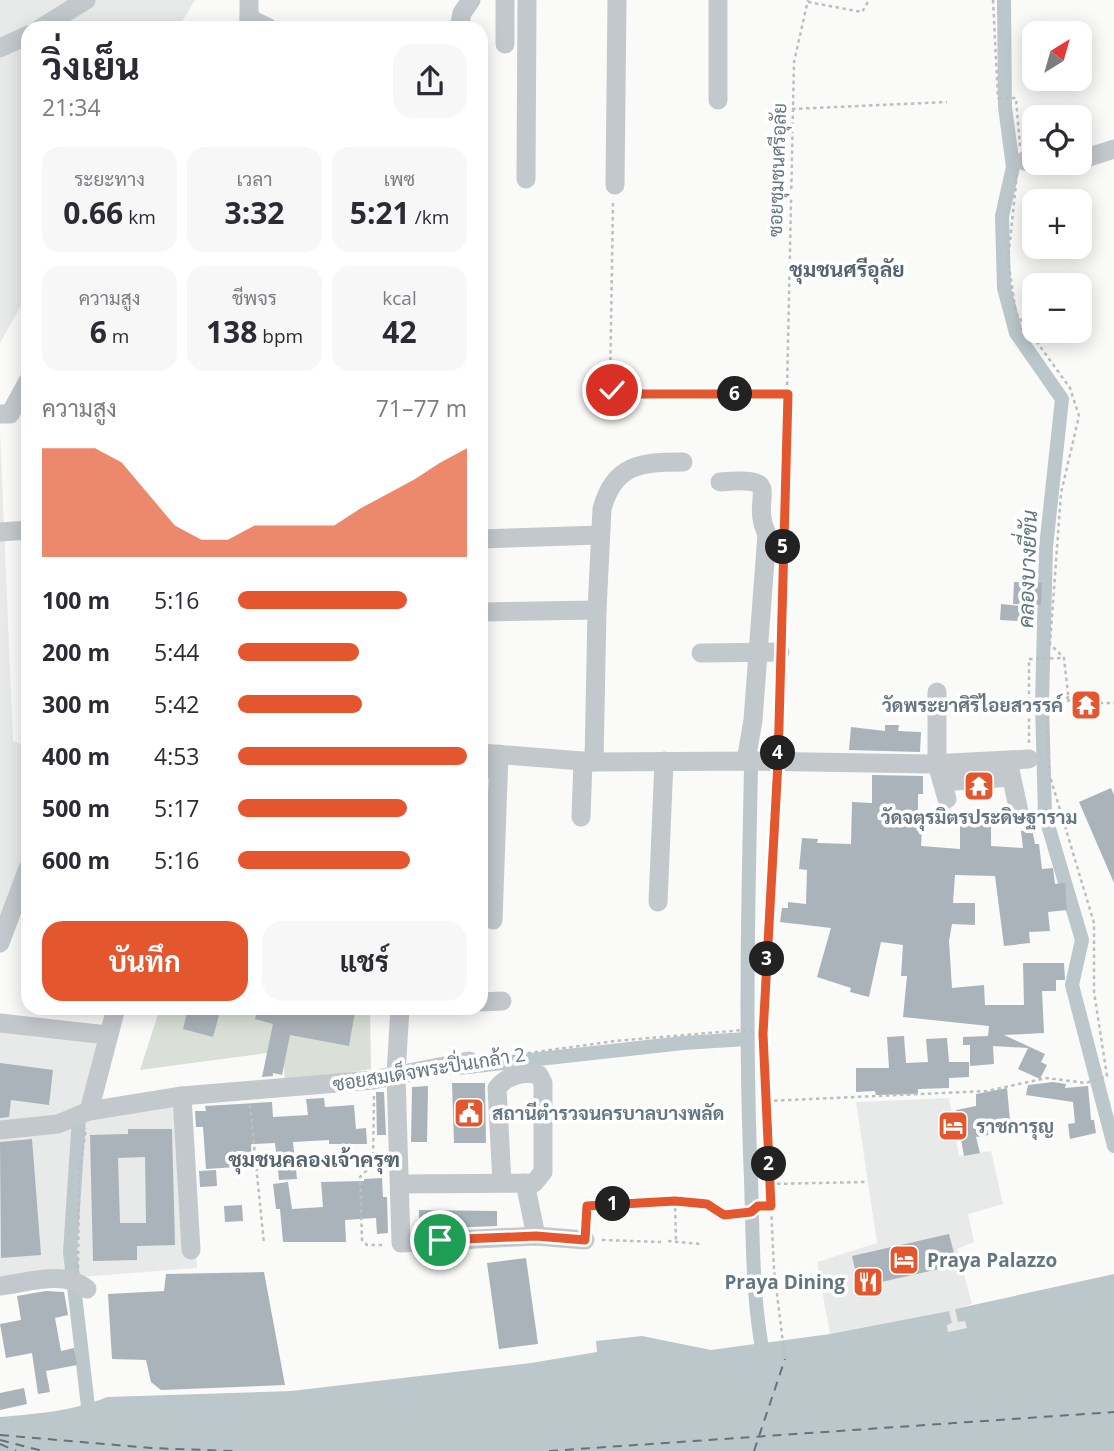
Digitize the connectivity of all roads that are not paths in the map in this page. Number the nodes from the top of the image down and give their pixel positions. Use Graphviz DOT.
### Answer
graph roads {
  1 [pos="86,0"];
  2 [pos="471,0"];
  3 [pos="506,0"];
  4 [pos="527,0"];
  5 [pos="617,0"];
  6 [pos="718,0"];
  7 [pos="52,21"];
  8 [pos="460,21"];
  9 [pos="21,38"];
  10 [pos="505,44"];
  11 [pos="0,48"];
  12 [pos="718,100"];
  13 [pos="1114,149"];
  14 [pos="1092,156"];
  15 [pos="526,179"];
  16 [pos="614,194"];
  17 [pos="21,394"];
  18 [pos="0,414"];
  19 [pos="683,462"];
  20 [pos="720,482"];
  21 [pos="21,530"];
  22 [pos="0,532"];
  23 [pos="600,535"];
  24 [pos="488,539"];
  25 [pos="597,610"];
  26 [pos="488,612"];
  27 [pos="758,650"];
  28 [pos="780,652"];
  29 [pos="701,653"];
  30 [pos="937,692"];
  31 [pos="489,754"];
  32 [pos="1029,760"];
  33 [pos="589,761"];
  34 [pos="664,761"];
  35 [pos="746,761"];
  36 [pos="1010,769"];
  37 [pos="942,782"];
  38 [pos="1019,812"];
  39 [pos="581,817"];
  40 [pos="21,887"];
  41 [pos="658,902"];
  42 [pos="493,919"];
  43 [pos="0,943"];
  44 [pos="502,1001"];
  45 [pos="488,1002"];
  46 [pos="114,1015"];
  47 [pos="400,1015"];
  48 [pos="0,1023"];
  49 [pos="107,1035"];
  50 [pos="469,1062"];
  51 [pos="396,1074"];
  52 [pos="182,1096"];
  53 [pos="89,1111"];
  54 [pos="0,1130"];
  55 [pos="502,1183"];
  56 [pos="525,1183"];
  57 [pos="400,1184"];
  58 [pos="536,1236"];
  59 [pos="585,1240"];
  60 [pos="191,1250"];
  61 [pos="82,1285"];
  62 [pos="0,1286"];
  1 -- 7 [label="street"];
  2 -- 8 [label="street"];
  3 -- 10 [label="street"];
  4 -- 15 [label="street"];
  5 -- 16 [label="street"];
  6 -- 12 [label="street"];
  9 -- 11 [label="street"];
  13 -- 14 [label="street"];
  17 -- 18 [label="street"];
  19 -- 23 [label="street"];
  20 -- 27 [label="street"];
  21 -- 22 [label="street"];
  23 -- 24 [label="street"];
  23 -- 25 [label="street"];
  25 -- 26 [label="street"];
  25 -- 33 [label="street"];
  27 -- 28 [label="street"];
  27 -- 29 [label="street"];
  27 -- 35 [label="street"];
  30 -- 37 [label="street"];
  31 -- 33 [label="street"];
  31 -- 42 [label="street"];
  32 -- 36 [label="street"];
  33 -- 34 [label="street"];
  33 -- 39 [label="street"];
  34 -- 35 [label="street"];
  34 -- 41 [label="street"];
  35 -- 37 [label="street"];
  36 -- 37 [label="street"];
  36 -- 38 [label="street"];
  40 -- 43 [label="street"];
  44 -- 45 [label="street"];
  46 -- 49 [label="street"];
  47 -- 51 [label="street"];
  48 -- 49 [label="street"];
  49 -- 53 [label="street"];
  50 -- 51 [label="street, ซอยสมเด็จพระปิ่นเกล้า 2"];
  51 -- 52 [label="street, ซอยสมเด็จพระปิ่นเกล้า 2"];
  51 -- 57 [label="street"];
  52 -- 53 [label="street, ซอยสมเด็จพระปิ่นเกล้า 2"];
  52 -- 60 [label="street"];
  53 -- 54 [label="street, ซอยสมเด็จพระปิ่นเกล้า 2"];
  55 -- 56 [label="street"];
  55 -- 56 [label="street"];
  55 -- 57 [label="street"];
  56 -- 58 [label="street"];
  57 -- 58 [label="street"];
  58 -- 59 [label="street"];
  61 -- 62 [label="street"];
}
